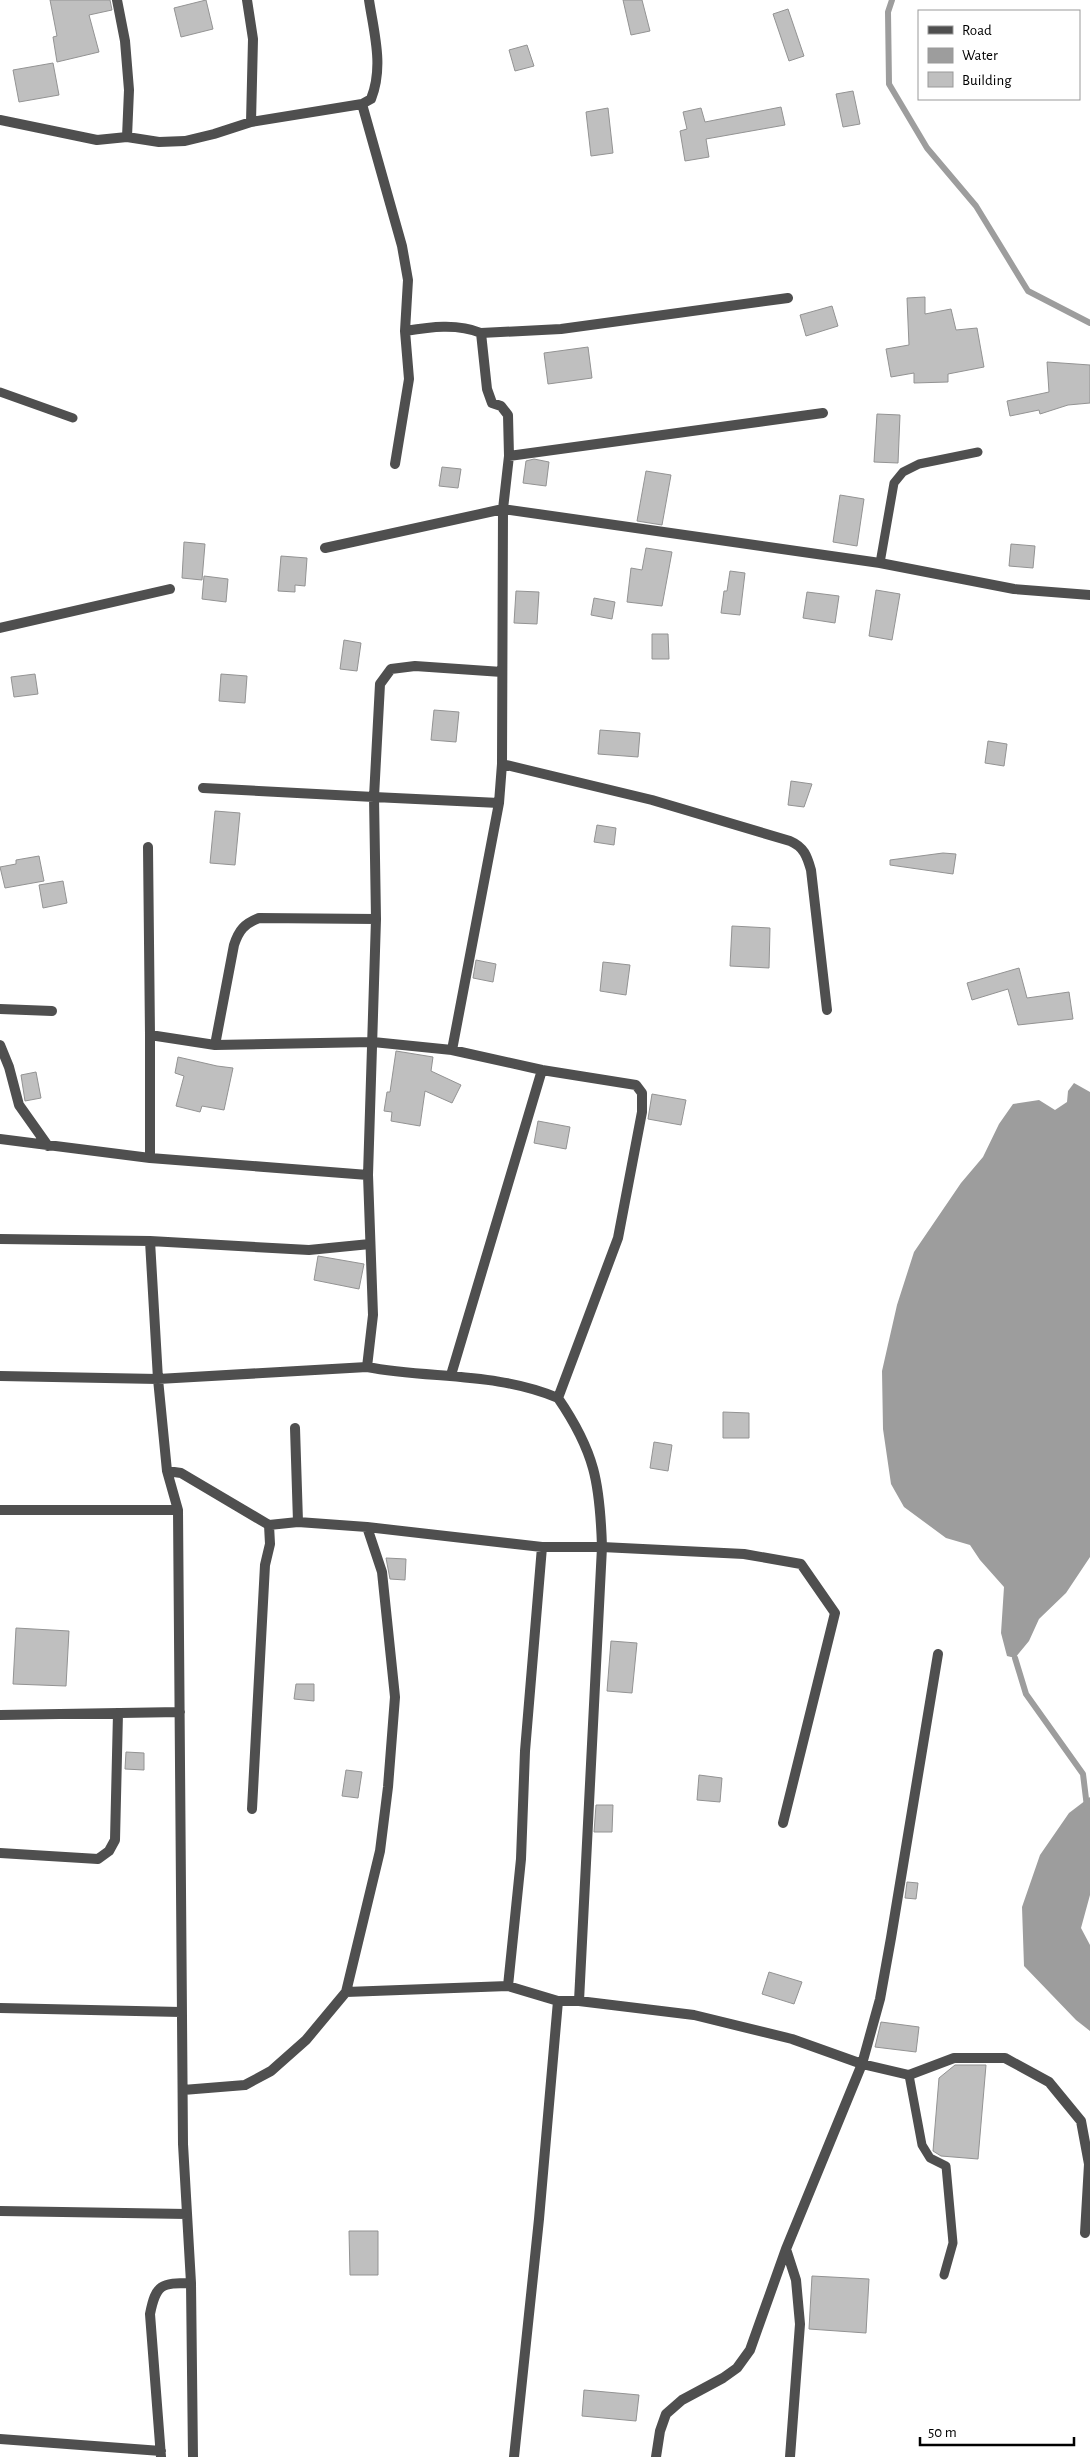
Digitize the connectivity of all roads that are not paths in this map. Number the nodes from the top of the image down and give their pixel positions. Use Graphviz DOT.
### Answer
graph roads {
  1 [pos="117,0"];
  2 [pos="247,0"];
  3 [pos="369,0"];
  4 [pos="362,104"];
  5 [pos="0,120"];
  6 [pos="251,122"];
  7 [pos="127,137"];
  8 [pos="788,298"];
  9 [pos="405,331"];
  10 [pos="481,333"];
  11 [pos="0,392"];
  12 [pos="823,413"];
  13 [pos="73,418"];
  14 [pos="978,452"];
  15 [pos="509,456"];
  16 [pos="395,464"];
  17 [pos="503,509"];
  18 [pos="325,548"];
  19 [pos="880,563"];
  20 [pos="170,589"];
  21 [pos="1090,595"];
  22 [pos="0,628"];
  23 [pos="502,672"];
  24 [pos="502,764"];
  25 [pos="203,788"];
  26 [pos="374,797"];
  27 [pos="499,803"];
  28 [pos="148,847"];
  29 [pos="376,919"];
  30 [pos="0,1009"];
  31 [pos="11,1010"];
  32 [pos="827,1010"];
  33 [pos="52,1011"];
  34 [pos="0,1020"];
  35 [pos="150,1035"];
  36 [pos="373,1042"];
  37 [pos="0,1045"];
  38 [pos="215,1045"];
  39 [pos="452,1050"];
  40 [pos="542,1070"];
  41 [pos="0,1139"];
  42 [pos="48,1146"];
  43 [pos="150,1158"];
  44 [pos="368,1175"];
  45 [pos="0,1239"];
  46 [pos="150,1241"];
  47 [pos="370,1244"];
  48 [pos="367,1366"];
  49 [pos="451,1375"];
  50 [pos="0,1376"];
  51 [pos="158,1380"];
  52 [pos="558,1398"];
  53 [pos="295,1428"];
  54 [pos="167,1471"];
  55 [pos="0,1510"];
  56 [pos="178,1510"];
  57 [pos="298,1522"];
  58 [pos="269,1525"];
  59 [pos="367,1527"];
  60 [pos="542,1547"];
  61 [pos="602,1547"];
  62 [pos="938,1654"];
  63 [pos="180,1712"];
  64 [pos="118,1713"];
  65 [pos="0,1715"];
  66 [pos="252,1809"];
  67 [pos="782,1823"];
  68 [pos="0,1853"];
  69 [pos="508,1986"];
  70 [pos="346,1992"];
  71 [pos="558,2001"];
  72 [pos="579,2001"];
  73 [pos="0,2008"];
  74 [pos="181,2012"];
  75 [pos="862,2064"];
  76 [pos="910,2075"];
  77 [pos="183,2090"];
  78 [pos="0,2211"];
  79 [pos="186,2214"];
  80 [pos="1085,2233"];
  81 [pos="786,2249"];
  82 [pos="944,2275"];
  83 [pos="191,2283"];
  84 [pos="0,2440"];
  85 [pos="161,2454"];
  86 [pos="193,2457"];
  87 [pos="514,2457"];
  88 [pos="656,2457"];
  89 [pos="790,2457"];
  1 -- 7 [label="street"];
  2 -- 6 [label="street"];
  3 -- 4 [label="street"];
  4 -- 6 [label="street"];
  4 -- 9 [label="street"];
  5 -- 7 [label="street"];
  6 -- 7 [label="street"];
  8 -- 10 [label="street"];
  9 -- 10 [label="street"];
  9 -- 16 [label="street"];
  10 -- 15 [label="street"];
  11 -- 13 [label="lane"];
  12 -- 15 [label="street"];
  14 -- 19 [label="lane"];
  15 -- 17 [label="street"];
  17 -- 18 [label="street"];
  17 -- 19 [label="street"];
  17 -- 23 [label="street"];
  19 -- 21 [label="street"];
  20 -- 22 [label="street"];
  23 -- 24 [label="street"];
  23 -- 26 [label="street"];
  24 -- 27 [label="street"];
  24 -- 32 [label="street"];
  25 -- 26 [label="street"];
  26 -- 27 [label="street"];
  26 -- 29 [label="street"];
  27 -- 39 [label="street"];
  28 -- 35 [label="street"];
  29 -- 36 [label="street"];
  29 -- 38 [label="street"];
  30 -- 31 [label="street"];
  31 -- 33 [label="street"];
  31 -- 34 [label="street"];
  35 -- 38 [label="street"];
  35 -- 43 [label="street"];
  36 -- 38 [label="street"];
  36 -- 39 [label="street"];
  36 -- 44 [label="street"];
  37 -- 42 [label="street"];
  39 -- 40 [label="street"];
  40 -- 49 [label="street"];
  40 -- 52 [label="street"];
  41 -- 42 [label="street"];
  42 -- 43 [label="street"];
  43 -- 44 [label="street"];
  44 -- 47 [label="street"];
  45 -- 46 [label="street"];
  46 -- 47 [label="street"];
  46 -- 51 [label="street"];
  47 -- 48 [label="street"];
  48 -- 49 [label="street"];
  48 -- 51 [label="street"];
  49 -- 52 [label="street"];
  50 -- 51 [label="street"];
  51 -- 54 [label="street"];
  52 -- 61 [label="street"];
  53 -- 57 [label="street"];
  54 -- 56 [label="street"];
  54 -- 58 [label="street"];
  55 -- 56 [label="street"];
  56 -- 63 [label="street"];
  57 -- 58 [label="street"];
  57 -- 59 [label="street"];
  58 -- 66 [label="street"];
  59 -- 60 [label="street"];
  59 -- 70 [label="street"];
  60 -- 61 [label="street"];
  60 -- 69 [label="street"];
  61 -- 67 [label="street"];
  61 -- 72 [label="street"];
  62 -- 75 [label="street"];
  63 -- 64 [label="street"];
  63 -- 74 [label="street"];
  64 -- 65 [label="street"];
  64 -- 68 [label="street"];
  69 -- 70 [label="street"];
  69 -- 71 [label="street"];
  70 -- 77 [label="street"];
  71 -- 72 [label="street"];
  71 -- 87 [label="street"];
  72 -- 75 [label="street"];
  73 -- 74 [label="street"];
  74 -- 77 [label="street"];
  75 -- 76 [label="street"];
  75 -- 81 [label="street"];
  76 -- 80 [label="street"];
  76 -- 82 [label="lane"];
  77 -- 79 [label="street"];
  78 -- 79 [label="street"];
  79 -- 83 [label="street"];
  81 -- 88 [label="street"];
  81 -- 89 [label="street"];
  83 -- 85 [label="street"];
  83 -- 86 [label="street"];
  84 -- 85 [label="street"];
}
